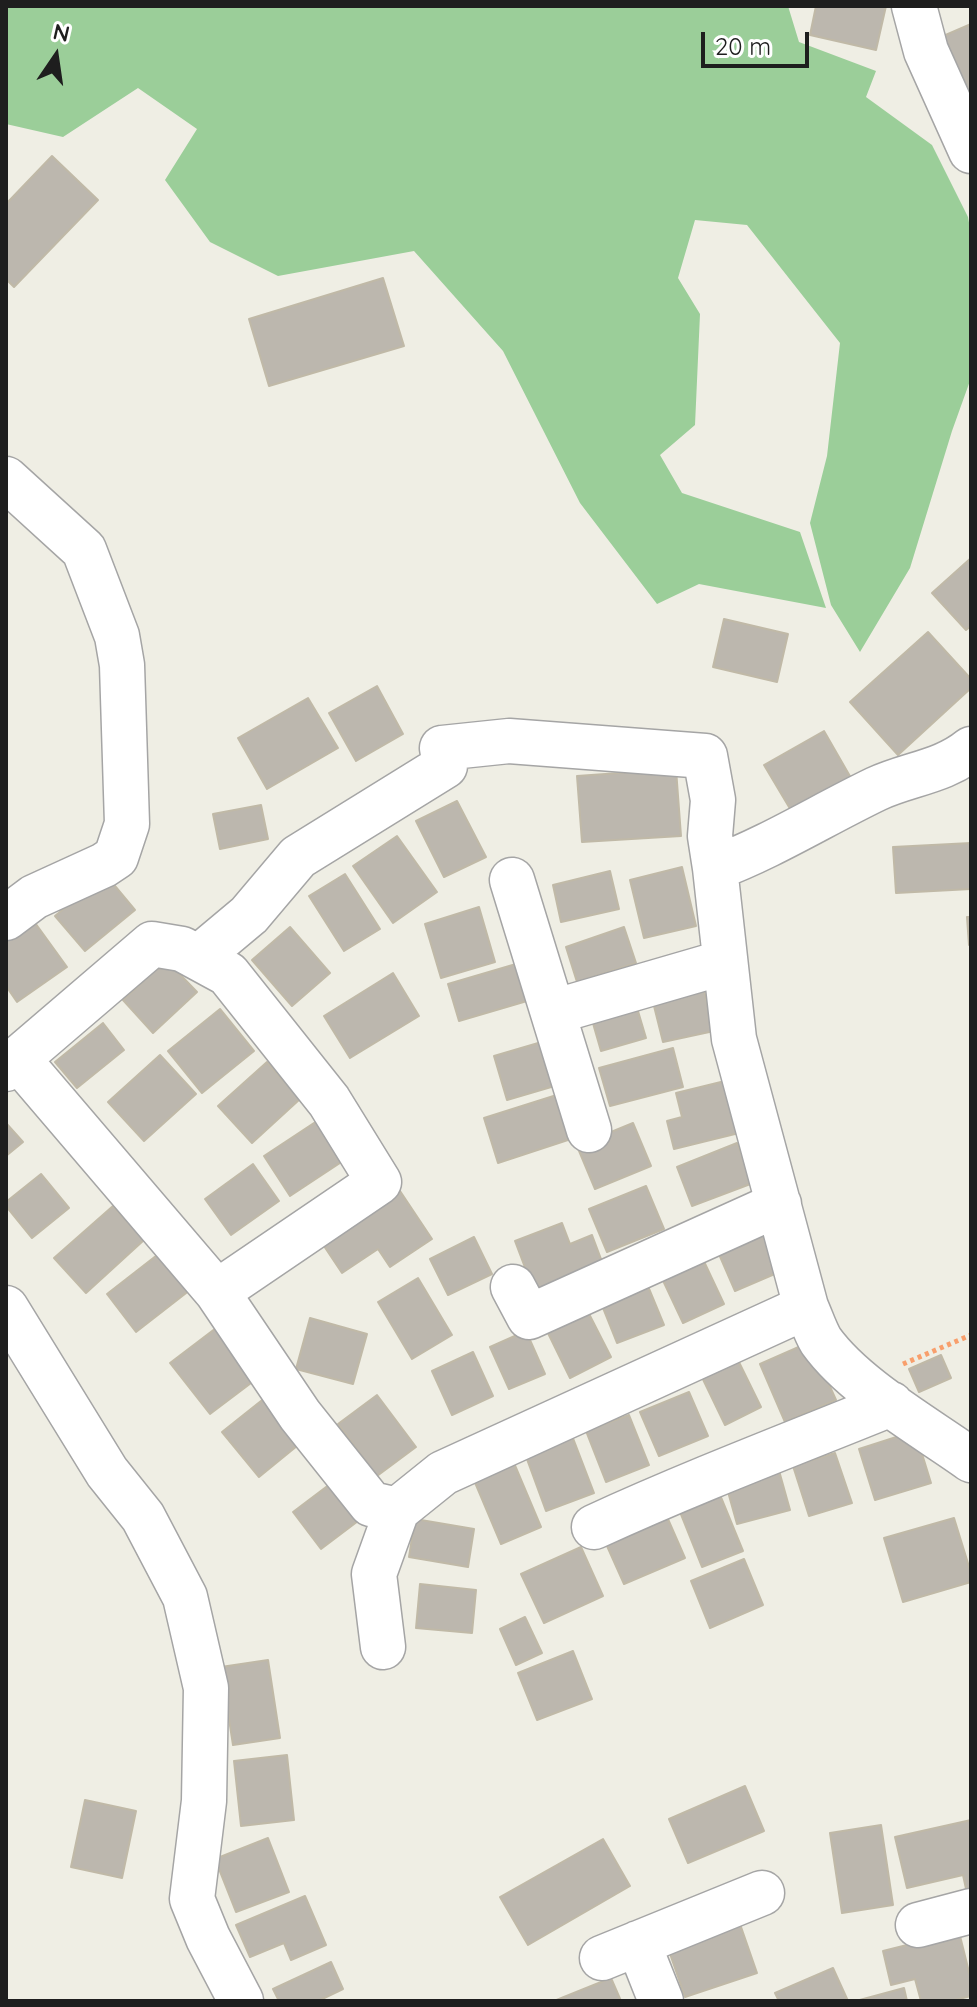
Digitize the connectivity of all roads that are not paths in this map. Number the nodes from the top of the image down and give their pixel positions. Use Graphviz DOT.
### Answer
graph roads {
  1 [pos="914,6"];
  2 [pos="971,151"];
  3 [pos="6,479"];
  4 [pos="971,749"];
  5 [pos="715,868"];
  6 [pos="512,880"];
  7 [pos="6,918"];
  8 [pos="200,956"];
  9 [pos="725,962"];
  10 [pos="553,1012"];
  11 [pos="12,1064"];
  12 [pos="589,1130"];
  13 [pos="779,1204"];
  14 [pos="513,1287"];
  15 [pos="217,1292"];
  16 [pos="806,1307"];
  17 [pos="6,1308"];
  18 [pos="6,1355"];
  19 [pos="877,1393"];
  20 [pos="971,1460"];
  21 [pos="107,1472"];
  22 [pos="397,1510"];
  23 [pos="594,1527"];
  24 [pos="383,1647"];
  25 [pos="762,1893"];
  26 [pos="971,1911"];
  27 [pos="918,1925"];
  28 [pos="241,2001"];
  29 [pos="661,2001"];
  1 -- 2 [label="street"];
  3 -- 7 [label="street"];
  4 -- 5 [label="street"];
  5 -- 8 [label="street"];
  5 -- 9 [label="street"];
  6 -- 10 [label="street"];
  8 -- 11 [label="street"];
  8 -- 15 [label="street"];
  9 -- 10 [label="street"];
  9 -- 13 [label="street"];
  10 -- 12 [label="street"];
  11 -- 15 [label="street"];
  13 -- 14 [label="street"];
  13 -- 16 [label="street"];
  15 -- 22 [label="street"];
  16 -- 19 [label="street"];
  16 -- 22 [label="street"];
  17 -- 21 [label="street"];
  18 -- 21 [label="street"];
  19 -- 20 [label="street"];
  19 -- 23 [label="street"];
  21 -- 28 [label="street"];
  22 -- 24 [label="street"];
  25 -- 29 [label="street"];
  26 -- 27 [label="street"];
}
